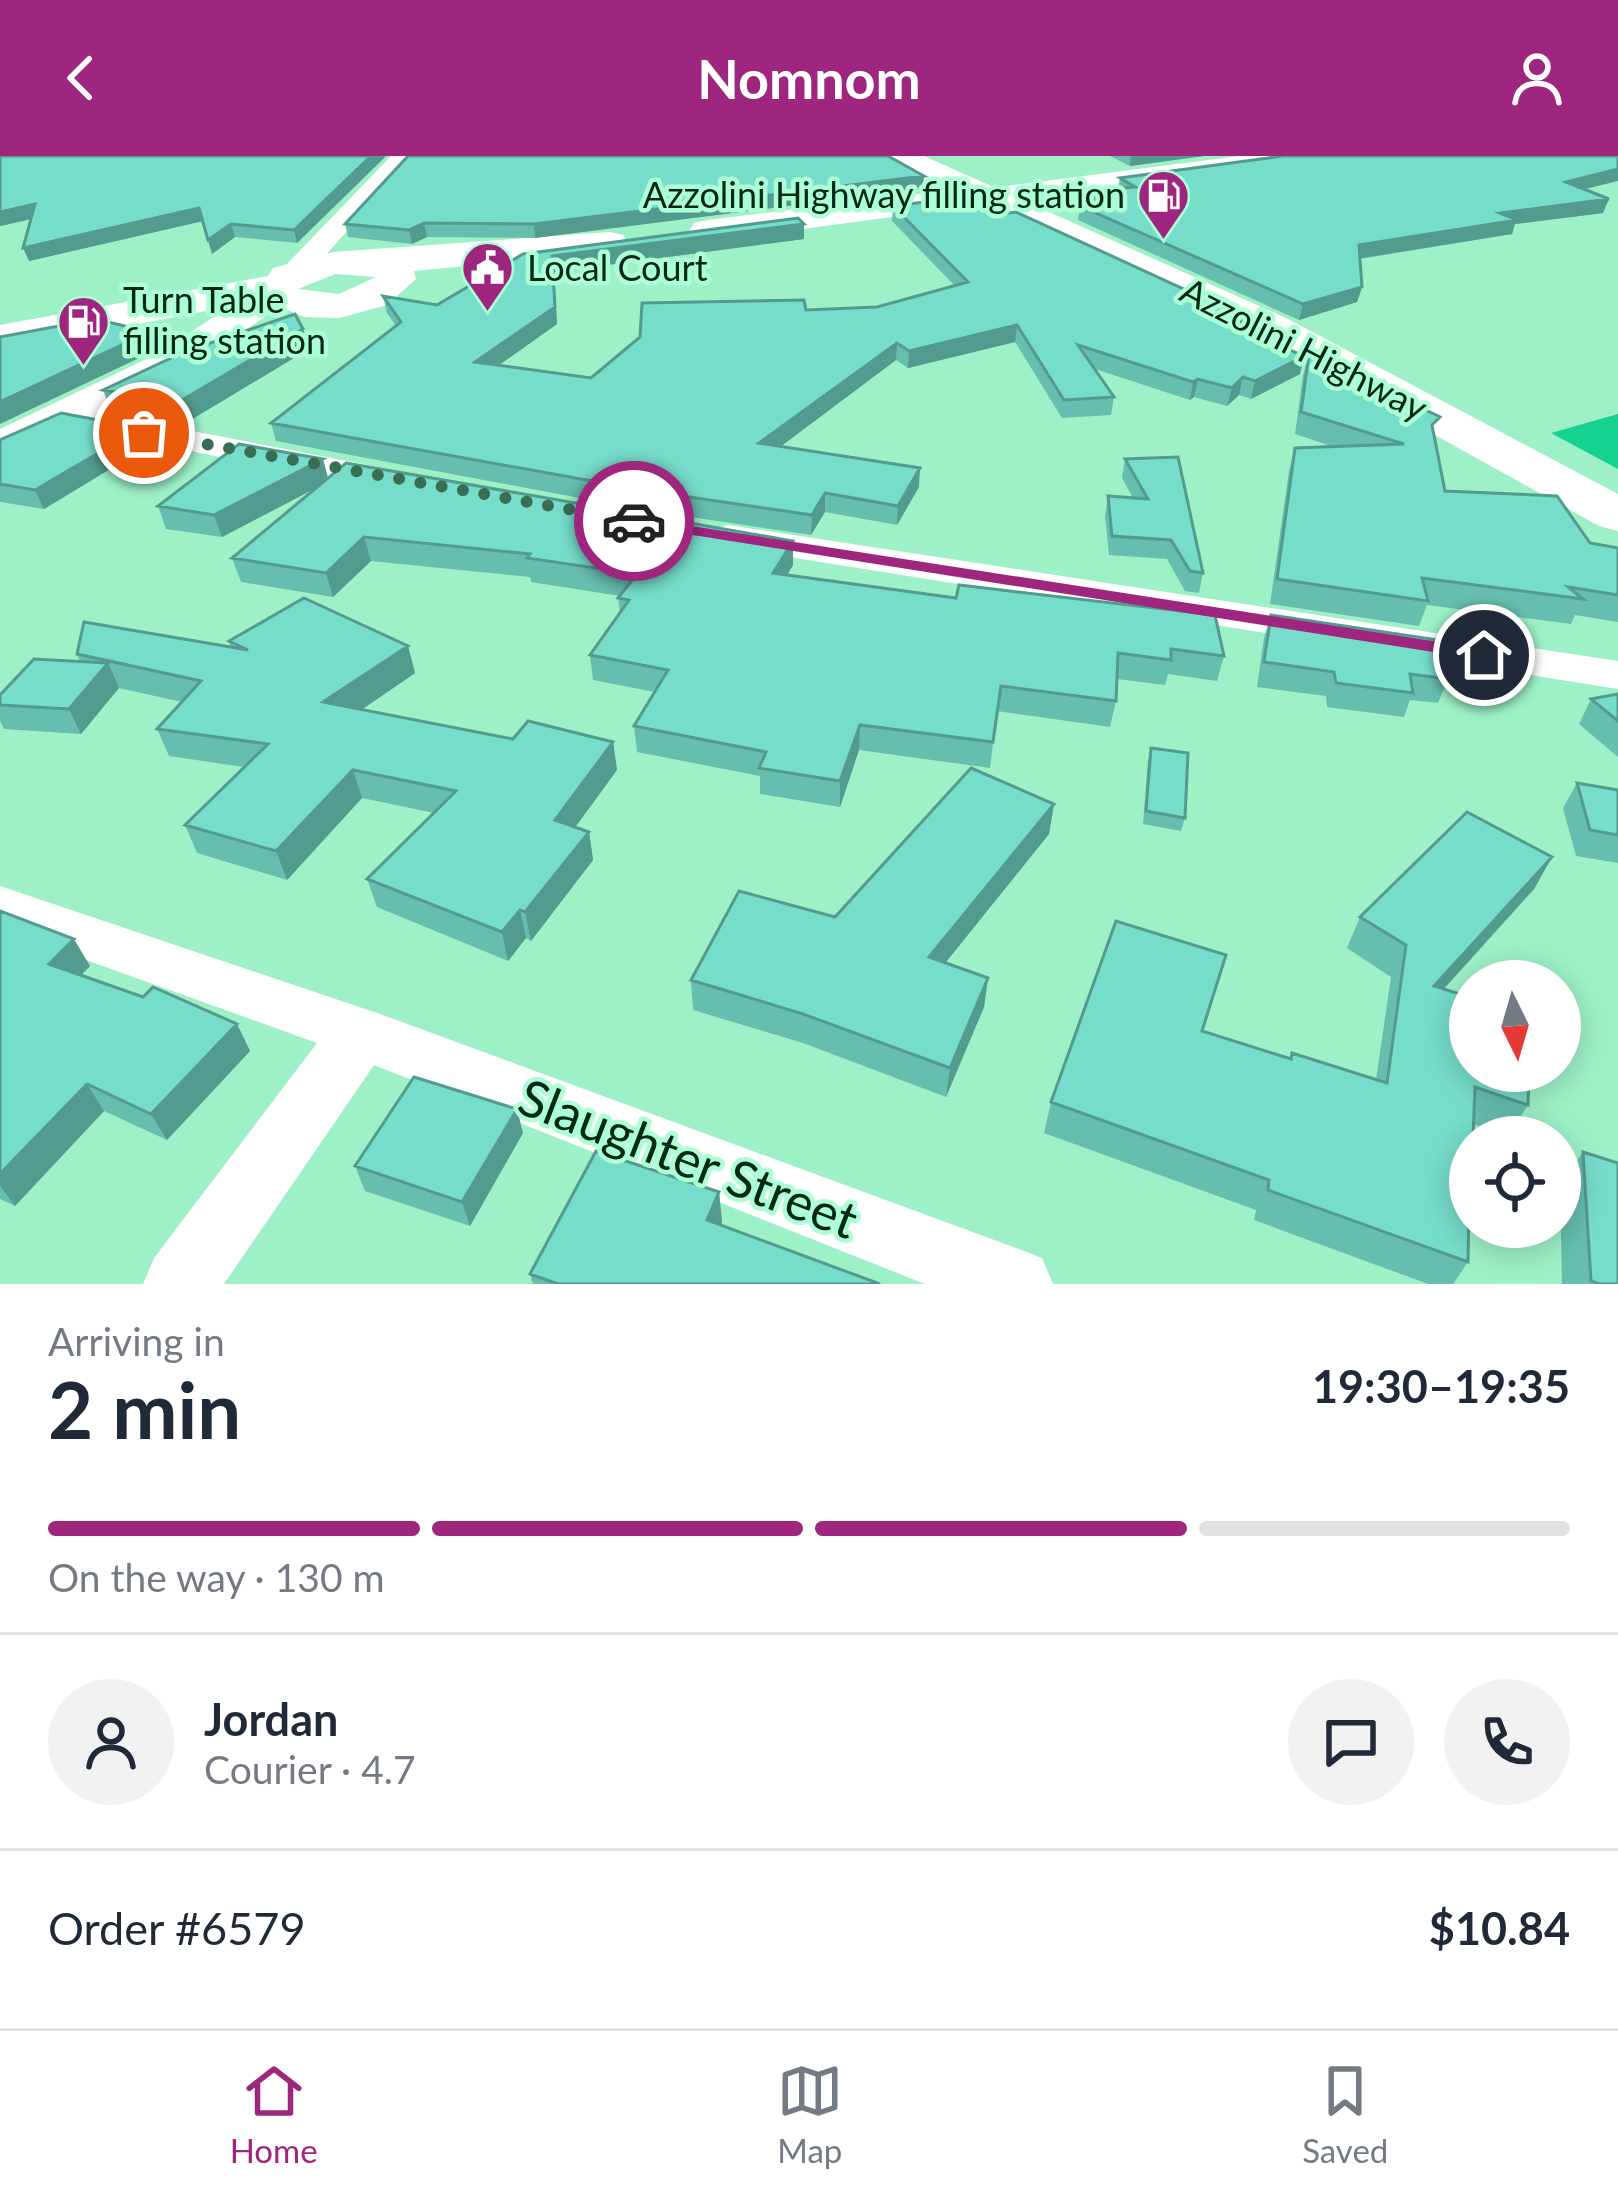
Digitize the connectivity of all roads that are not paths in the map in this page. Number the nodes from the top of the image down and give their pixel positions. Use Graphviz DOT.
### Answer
graph roads {
  1 [pos="403,156"];
  2 [pos="1291,156"];
  3 [pos="423,157"];
  4 [pos="924,160"];
  5 [pos="983,196"];
  6 [pos="340,223"];
  7 [pos="374,270"];
  8 [pos="287,295"];
  9 [pos="0,338"];
  10 [pos="176,360"];
  11 [pos="62,416"];
  12 [pos="0,446"];
  13 [pos="434,488"];
  14 [pos="1618,514"];
  15 [pos="690,530"];
  16 [pos="1618,675"];
  17 [pos="0,907"];
  18 [pos="361,1034"];
  19 [pos="180,1284"];
  20 [pos="1016,1284"];
  1 -- 3 [label="street"];
  1 -- 6 [label="street"];
  2 -- 5 [label="street"];
  4 -- 5 [label="main road, Azzolini Highway"];
  5 -- 7 [label="main road"];
  5 -- 14 [label="main road, Azzolini Highway"];
  6 -- 7 [label="street"];
  6 -- 8 [label="street"];
  7 -- 8 [label="main road"];
  8 -- 9 [label="main road"];
  8 -- 10 [label="street"];
  8 -- 10 [label="street"];
  10 -- 11 [label="street"];
  11 -- 12 [label="street"];
  11 -- 13 [label="street"];
  15 -- 16 [label="street"];
  17 -- 18 [label="street"];
  18 -- 19 [label="street"];
  18 -- 20 [label="street, Slaughter Street"];
}
